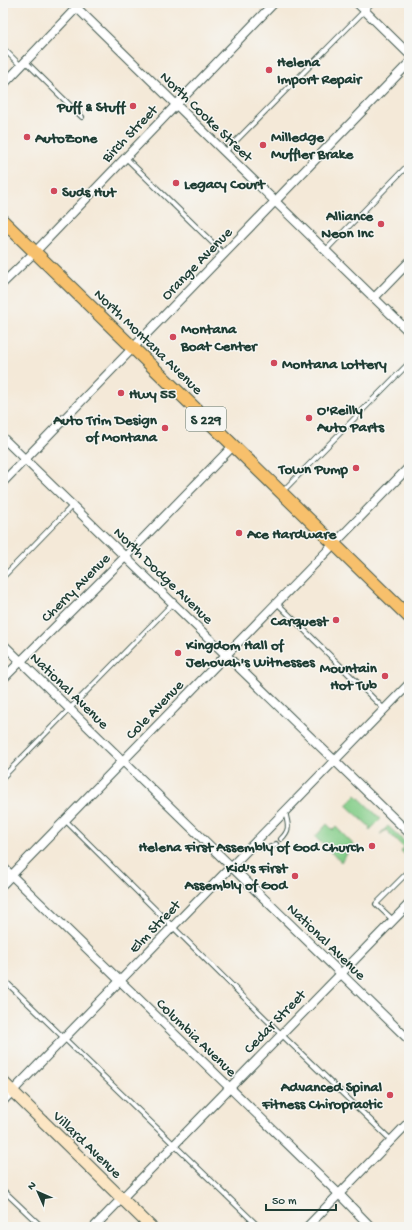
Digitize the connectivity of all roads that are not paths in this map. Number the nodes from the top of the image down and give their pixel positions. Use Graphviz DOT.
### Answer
graph roads {
  1 [pos="274,3"];
  2 [pos="357,3"];
  3 [pos="372,3"];
  4 [pos="76,4"];
  5 [pos="365,10"];
  6 [pos="3,48"];
  7 [pos="409,54"];
  8 [pos="409,63"];
  9 [pos="23,64"];
  10 [pos="3,85"];
  11 [pos="176,104"];
  12 [pos="82,117"];
  13 [pos="225,152"];
  14 [pos="125,157"];
  15 [pos="409,164"];
  16 [pos="275,201"];
  17 [pos="3,221"];
  18 [pos="326,251"];
  19 [pos="35,252"];
  20 [pos="224,254"];
  21 [pos="409,262"];
  22 [pos="3,283"];
  23 [pos="374,298"];
  24 [pos="409,332"];
  25 [pos="133,348"];
  26 [pos="409,363"];
  27 [pos="3,438"];
  28 [pos="233,446"];
  29 [pos="25,460"];
  30 [pos="409,467"];
  31 [pos="3,482"];
  32 [pos="281,493"];
  33 [pos="72,506"];
  34 [pos="334,546"];
  35 [pos="125,557"];
  36 [pos="3,577"];
  37 [pos="173,603"];
  38 [pos="277,603"];
  39 [pos="409,617"];
  40 [pos="3,644"];
  41 [pos="226,655"];
  42 [pos="20,661"];
  43 [pos="3,679"];
  44 [pos="409,684"];
  45 [pos="69,709"];
  46 [pos="384,709"];
  47 [pos="123,761"];
  48 [pos="334,761"];
  49 [pos="3,777"];
  50 [pos="284,812"];
  51 [pos="65,820"];
  52 [pos="409,833"];
  53 [pos="281,839"];
  54 [pos="276,844"];
  55 [pos="251,846"];
  56 [pos="3,867"];
  57 [pos="231,867"];
  58 [pos="409,871"];
  59 [pos="12,876"];
  60 [pos="3,884"];
  61 [pos="409,904"];
  62 [pos="393,920"];
  63 [pos="173,926"];
  64 [pos="340,973"];
  65 [pos="3,979"];
  66 [pos="120,981"];
  67 [pos="281,1034"];
  68 [pos="408,1038"];
  69 [pos="64,1039"];
  70 [pos="3,1082"];
  71 [pos="229,1088"];
  72 [pos="12,1091"];
  73 [pos="3,1101"];
  74 [pos="409,1122"];
  75 [pos="391,1140"];
  76 [pos="174,1145"];
  77 [pos="3,1190"];
  78 [pos="339,1194"];
  79 [pos="122,1198"];
  80 [pos="42,1227"];
  81 [pos="94,1227"];
  82 [pos="151,1227"];
  83 [pos="259,1227"];
  84 [pos="307,1227"];
  85 [pos="371,1227"];
  1 -- 11 [label="street, Birch Street"];
  2 -- 5 [label="street"];
  3 -- 5 [label="lane"];
  4 -- 9 [label="street"];
  4 -- 11 [label="street, North Cooke Street"];
  5 -- 7 [label="street"];
  5 -- 13 [label="lane"];
  6 -- 9 [label="lane"];
  8 -- 16 [label="street, Orange Avenue"];
  9 -- 10 [label="street"];
  9 -- 12 [label="lane"];
  11 -- 13 [label="street, North Cooke Street"];
  11 -- 14 [label="street, Birch Street"];
  13 -- 16 [label="street, North Cooke Street"];
  14 -- 19 [label="street, Birch Street"];
  14 -- 20 [label="lane"];
  15 -- 18 [label="lane"];
  16 -- 18 [label="street, North Cooke Street"];
  16 -- 20 [label="street, Orange Avenue"];
  17 -- 19 [label="main road, North Montana Avenue / S 229"];
  18 -- 23 [label="street, North Cooke Street"];
  19 -- 22 [label="street, Birch Street"];
  19 -- 25 [label="main road, North Montana Avenue / S 229"];
  20 -- 25 [label="street, Orange Avenue"];
  21 -- 23 [label="street"];
  23 -- 24 [label="street, North Cooke Street"];
  25 -- 28 [label="main road, North Montana Avenue / S 229"];
  25 -- 29 [label="street, Orange Avenue"];
  26 -- 32 [label="lane"];
  27 -- 29 [label="street, North Dodge Avenue"];
  28 -- 32 [label="main road, North Montana Avenue / S 229"];
  28 -- 35 [label="street, Cherry Avenue"];
  29 -- 31 [label="street, Orange Avenue"];
  29 -- 33 [label="street, North Dodge Avenue"];
  30 -- 34 [label="street, Cole Avenue"];
  32 -- 34 [label="main road, North Montana Avenue / S 229"];
  33 -- 35 [label="street, North Dodge Avenue"];
  33 -- 36 [label="lane"];
  34 -- 38 [label="street, Cole Avenue"];
  34 -- 39 [label="main road, North Montana Avenue / S 229"];
  35 -- 37 [label="street, North Dodge Avenue"];
  35 -- 42 [label="street, Cherry Avenue"];
  37 -- 41 [label="street, North Dodge Avenue"];
  37 -- 45 [label="lane"];
  38 -- 41 [label="street, Cole Avenue"];
  38 -- 46 [label="lane"];
  40 -- 42 [label="street, National Avenue"];
  41 -- 47 [label="street, Cole Avenue"];
  41 -- 48 [label="street, North Dodge Avenue"];
  42 -- 43 [label="street, Cherry Avenue"];
  42 -- 45 [label="street, National Avenue"];
  44 -- 46 [label="street, Elm Street"];
  45 -- 47 [label="street, National Avenue"];
  45 -- 49 [label="lane"];
  46 -- 48 [label="street, Elm Street"];
  47 -- 51 [label="street, Cole Avenue"];
  47 -- 57 [label="street, National Avenue"];
  48 -- 50 [label="street, Elm Street"];
  48 -- 52 [label="street, North Dodge Avenue"];
  50 -- 53 [label="lane"];
  50 -- 55 [label="street, Elm Street"];
  51 -- 59 [label="street, Cole Avenue"];
  51 -- 63 [label="lane"];
  54 -- 55 [label="lane"];
  55 -- 57 [label="street, Elm Street"];
  56 -- 59 [label="street, Columbia Avenue"];
  57 -- 63 [label="street, Elm Street"];
  57 -- 64 [label="street, National Avenue"];
  58 -- 62 [label="lane"];
  59 -- 60 [label="street, Cole Avenue"];
  59 -- 66 [label="street, Columbia Avenue"];
  61 -- 62 [label="street, Cedar Street"];
  62 -- 64 [label="street, Cedar Street"];
  63 -- 66 [label="street, Elm Street"];
  63 -- 67 [label="lane"];
  64 -- 67 [label="street, Cedar Street"];
  64 -- 68 [label="street, National Avenue"];
  65 -- 69 [label="lane"];
  66 -- 69 [label="street, Elm Street"];
  66 -- 71 [label="street, Columbia Avenue"];
  67 -- 71 [label="street, Cedar Street"];
  67 -- 75 [label="lane"];
  69 -- 72 [label="street, Elm Street"];
  69 -- 76 [label="lane"];
  70 -- 72 [label="street, Villard Avenue"];
  71 -- 76 [label="street, Cedar Street"];
  71 -- 78 [label="street, Columbia Avenue"];
  72 -- 73 [label="street, Elm Street"];
  72 -- 79 [label="street, Villard Avenue"];
  74 -- 75 [label="street"];
  75 -- 78 [label="street"];
  76 -- 79 [label="street, Cedar Street"];
  76 -- 83 [label="lane"];
  77 -- 80 [label="lane"];
  78 -- 84 [label="street"];
  78 -- 85 [label="street, Columbia Avenue"];
  79 -- 81 [label="street, Cedar Street"];
  79 -- 82 [label="street, Villard Avenue"];
}
